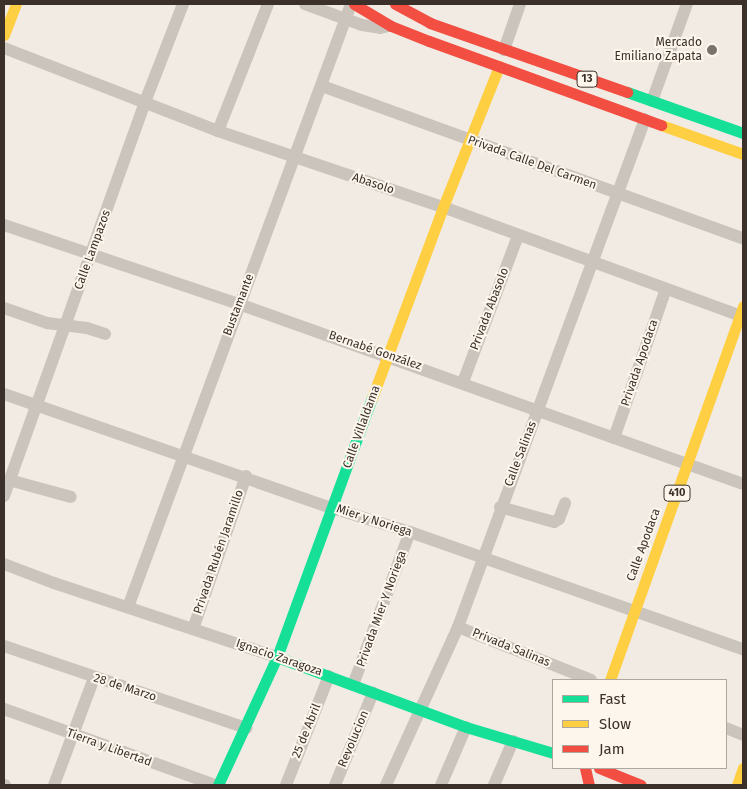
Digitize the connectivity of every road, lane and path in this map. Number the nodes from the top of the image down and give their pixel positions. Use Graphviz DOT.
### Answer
graph roads {
  1 [pos="16,4"];
  2 [pos="183,4"];
  3 [pos="268,4"];
  4 [pos="306,4"];
  5 [pos="352,4"];
  6 [pos="395,4"];
  7 [pos="520,4"];
  8 [pos="687,4"];
  9 [pos="345,19"];
  10 [pos="391,26"];
  11 [pos="4,35"];
  12 [pos="4,48"];
  13 [pos="504,50"];
  14 [pos="499,66"];
  15 [pos="322,86"];
  16 [pos="652,101"];
  17 [pos="145,102"];
  18 [pos="645,118"];
  19 [pos="218,132"];
  20 [pos="743,133"];
  21 [pos="468,140"];
  22 [pos="743,154"];
  23 [pos="295,159"];
  24 [pos="618,193"];
  25 [pos="443,207"];
  26 [pos="4,225"];
  27 [pos="518,236"];
  28 [pos="743,238"];
  29 [pos="92,254"];
  30 [pos="593,263"];
  31 [pos="666,289"];
  32 [pos="239,304"];
  33 [pos="4,308"];
  34 [pos="742,313"];
  35 [pos="66,326"];
  36 [pos="105,334"];
  37 [pos="388,356"];
  38 [pos="463,382"];
  39 [pos="4,394"];
  40 [pos="36,404"];
  41 [pos="537,411"];
  42 [pos="614,438"];
  43 [pos="183,456"];
  44 [pos="687,464"];
  45 [pos="246,476"];
  46 [pos="9,480"];
  47 [pos="743,484"];
  48 [pos="4,496"];
  49 [pos="71,497"];
  50 [pos="565,503"];
  51 [pos="500,507"];
  52 [pos="332,508"];
  53 [pos="410,532"];
  54 [pos="483,558"];
  55 [pos="4,564"];
  56 [pos="128,607"];
  57 [pos="635,612"];
  58 [pos="458,627"];
  59 [pos="193,629"];
  60 [pos="4,646"];
  61 [pos="743,649"];
  62 [pos="277,656"];
  63 [pos="329,676"];
  64 [pos="94,678"];
  65 [pos="588,679"];
  66 [pos="610,679"];
  67 [pos="353,685"];
  68 [pos="373,693"];
  69 [pos="4,709"];
  70 [pos="420,710"];
  71 [pos="466,726"];
  72 [pos="246,728"];
  73 [pos="727,728"];
  74 [pos="74,735"];
  75 [pos="743,735"];
  76 [pos="513,741"];
  77 [pos="552,753"];
  78 [pos="585,769"];
  79 [pos="601,769"];
  80 [pos="743,770"];
  81 [pos="54,785"];
  82 [pos="217,785"];
  83 [pos="286,785"];
  84 [pos="335,785"];
  85 [pos="386,785"];
  86 [pos="441,785"];
  87 [pos="494,785"];
  88 [pos="589,785"];
  89 [pos="641,785"];
  90 [pos="737,785"];
  1 -- 11 [label="main road"];
  2 -- 17 [label="street, Calle Lampazos"];
  3 -- 19 [label="street"];
  4 -- 9 [label="street"];
  5 -- 9 [label="street, Bustamante"];
  5 -- 10 [label="main road, 13"];
  6 -- 13 [label="main road, 13"];
  7 -- 13 [label="street"];
  8 -- 16 [label="street"];
  9 -- 10 [label="street"];
  9 -- 15 [label="street, Bustamante"];
  10 -- 14 [label="main road, 13"];
  12 -- 17 [label="street, Abasolo"];
  13 -- 16 [label="main road, 13"];
  14 -- 18 [label="main road, 13"];
  14 -- 21 [label="main road, Calle Villaldama"];
  15 -- 21 [label="street, Privada Calle Del Carmen"];
  15 -- 23 [label="street, Bustamante"];
  16 -- 20 [label="main road, 13"];
  17 -- 19 [label="street, Abasolo"];
  17 -- 29 [label="street, Calle Lampazos"];
  18 -- 22 [label="main road, 13"];
  18 -- 24 [label="street, Calle Salinas"];
  19 -- 23 [label="street, Abasolo"];
  21 -- 24 [label="street, Privada Calle Del Carmen"];
  21 -- 25 [label="main road, Calle Villaldama"];
  23 -- 25 [label="street, Abasolo"];
  23 -- 32 [label="street, Bustamante"];
  24 -- 28 [label="street, Privada Calle Del Carmen"];
  24 -- 30 [label="street, Calle Salinas"];
  25 -- 27 [label="street, Abasolo"];
  25 -- 37 [label="main road, Calle Villaldama"];
  26 -- 29 [label="street, Bernabé González"];
  27 -- 30 [label="street, Abasolo"];
  27 -- 38 [label="street, Privada Abasolo"];
  29 -- 32 [label="street, Bernabé González"];
  29 -- 35 [label="street, Calle Lampazos"];
  30 -- 31 [label="street, Abasolo"];
  30 -- 41 [label="street, Calle Salinas"];
  31 -- 34 [label="street, Abasolo"];
  31 -- 42 [label="street, Privada Apodaca"];
  32 -- 37 [label="street, Bernabé González"];
  32 -- 43 [label="street, Bustamante"];
  33 -- 35 [label="street"];
  34 -- 44 [label="main road, Calle Apodaca / 410"];
  35 -- 36 [label="street"];
  35 -- 40 [label="street, Calle Lampazos"];
  37 -- 38 [label="street, Bernabé González"];
  37 -- 52 [label="main road, Calle Villaldama"];
  38 -- 41 [label="street, Bernabé González"];
  39 -- 40 [label="street, Mier y Noriega"];
  40 -- 43 [label="street, Mier y Noriega"];
  40 -- 46 [label="street, Calle Lampazos"];
  41 -- 42 [label="street, Bernabé González"];
  41 -- 51 [label="street, Calle Salinas"];
  42 -- 44 [label="street, Bernabé González"];
  43 -- 45 [label="street, Mier y Noriega"];
  43 -- 56 [label="street, Bustamante"];
  44 -- 47 [label="street, Bernabé González"];
  44 -- 57 [label="main road, Calle Apodaca / 410"];
  45 -- 52 [label="street, Mier y Noriega"];
  45 -- 59 [label="street, Privada Rubén Jaramillo"];
  46 -- 48 [label="street, Calle Lampazos"];
  46 -- 49 [label="street"];
  50 -- 51 [label="street"];
  51 -- 54 [label="street, Calle Salinas"];
  52 -- 53 [label="street, Mier y Noriega"];
  52 -- 62 [label="main road, Calle Villaldama"];
  53 -- 54 [label="street, Mier y Noriega"];
  53 -- 67 [label="street, Privada Mier Y Noriega"];
  54 -- 57 [label="street, Mier y Noriega"];
  54 -- 58 [label="street, Calle Salinas"];
  55 -- 56 [label="street, Ignacio Zaragoza"];
  56 -- 59 [label="street, Ignacio Zaragoza"];
  57 -- 61 [label="street, Mier y Noriega"];
  57 -- 66 [label="main road, Calle Apodaca / 410"];
  58 -- 65 [label="street, Privada Salinas"];
  58 -- 70 [label="street, Calle Salinas"];
  59 -- 62 [label="street, Ignacio Zaragoza"];
  60 -- 64 [label="street, 28 de Marzo"];
  62 -- 63 [label="main road, Ignacio Zaragoza"];
  62 -- 72 [label="main road, Calle Villaldama"];
  63 -- 67 [label="main road, Ignacio Zaragoza"];
  63 -- 83 [label="street, 25 de Abril"];
  64 -- 72 [label="street, 28 de Marzo"];
  64 -- 74 [label="street"];
  67 -- 68 [label="main road, Ignacio Zaragoza"];
  68 -- 70 [label="main road, Ignacio Zaragoza"];
  68 -- 84 [label="street, Revolucion"];
  69 -- 74 [label="street, Tierra y Libertad"];
  70 -- 71 [label="main road, Ignacio Zaragoza"];
  70 -- 85 [label="street, Calle Salinas"];
  71 -- 76 [label="main road, Ignacio Zaragoza"];
  71 -- 86 [label="street"];
  72 -- 82 [label="main road, Calle Villaldama"];
  73 -- 75 [label="street"];
  74 -- 81 [label="street"];
  74 -- 82 [label="street, Tierra y Libertad"];
  76 -- 77 [label="main road, Ignacio Zaragoza"];
  76 -- 87 [label="street"];
  78 -- 88 [label="main road"];
  79 -- 89 [label="main road"];
  80 -- 90 [label="main road"];
}
